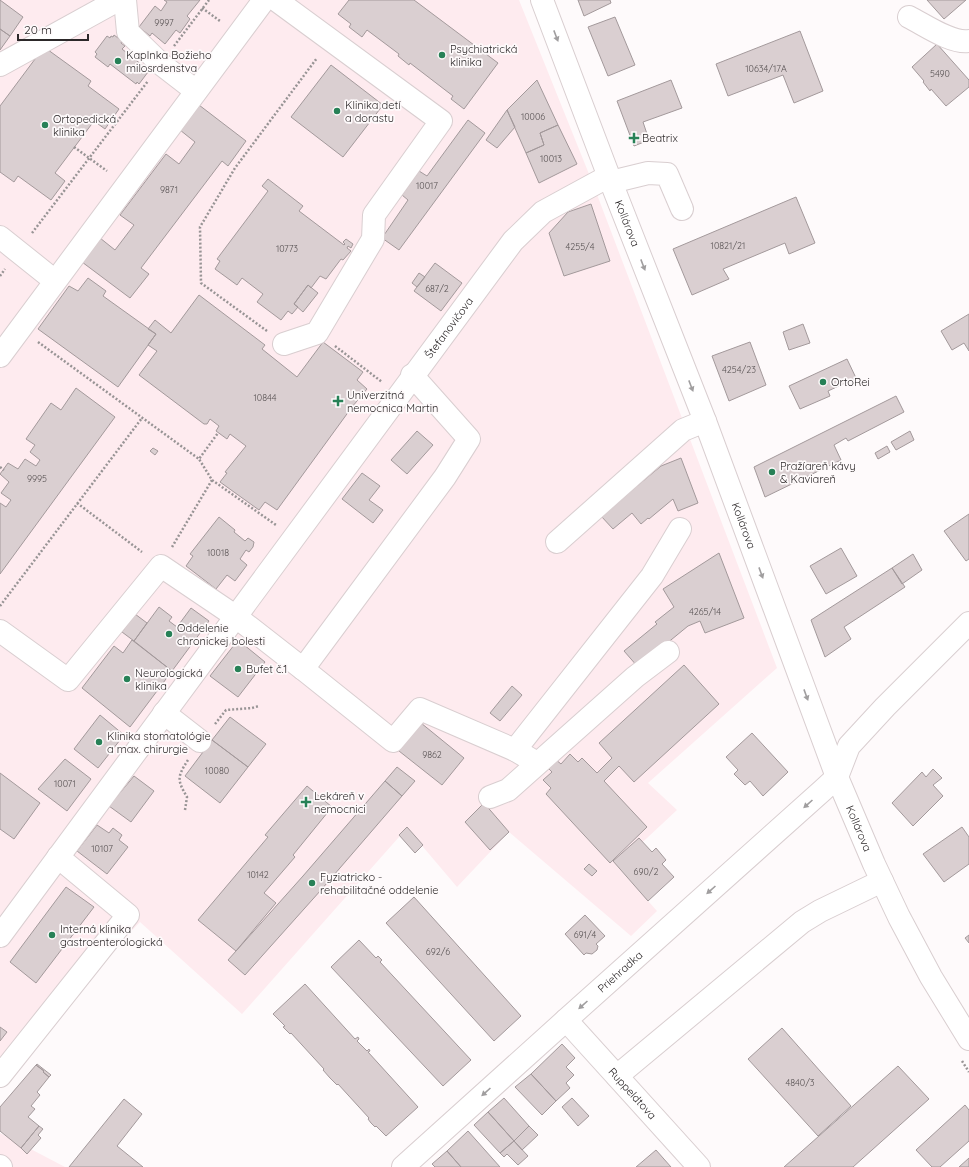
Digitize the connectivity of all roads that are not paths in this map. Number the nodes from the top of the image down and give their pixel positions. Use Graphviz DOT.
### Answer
graph roads {
  1 [pos="118,0"];
  2 [pos="125,0"];
  3 [pos="264,0"];
  4 [pos="276,0"];
  5 [pos="542,0"];
  6 [pos="909,17"];
  7 [pos="969,41"];
  8 [pos="0,65"];
  9 [pos="196,91"];
  10 [pos="610,179"];
  11 [pos="682,209"];
  12 [pos="0,237"];
  13 [pos="55,281"];
  14 [pos="284,344"];
  15 [pos="0,356"];
  16 [pos="412,376"];
  17 [pos="705,421"];
  18 [pos="680,529"];
  19 [pos="557,542"];
  20 [pos="235,616"];
  21 [pos="969,623"];
  22 [pos="0,631"];
  23 [pos="668,652"];
  24 [pos="303,669"];
  25 [pos="164,713"];
  26 [pos="200,741"];
  27 [pos="516,750"];
  28 [pos="537,763"];
  29 [pos="837,777"];
  30 [pos="490,797"];
  31 [pos="58,857"];
  32 [pos="882,881"];
  33 [pos="2,930"];
  34 [pos="566,1020"];
  35 [pos="969,1039"];
  36 [pos="0,1076"];
  37 [pos="617,1076"];
  38 [pos="403,1167"];
  39 [pos="699,1167"];
  1 -- 8 [label="street"];
  2 -- 9 [label="street"];
  3 -- 9 [label="street"];
  4 -- 14 [label="street"];
  5 -- 10 [label="street, Kollárova, one-way"];
  6 -- 7 [label="street"];
  9 -- 13 [label="street"];
  10 -- 11 [label="street, Štefanovičova"];
  10 -- 16 [label="street, Štefanovičova"];
  10 -- 17 [label="street, Kollárova, one-way"];
  12 -- 13 [label="street"];
  13 -- 15 [label="street"];
  16 -- 20 [label="street, Štefanovičova"];
  16 -- 24 [label="street"];
  17 -- 19 [label="street"];
  17 -- 29 [label="street, Kollárova, one-way"];
  18 -- 27 [label="street"];
  20 -- 22 [label="street"];
  20 -- 24 [label="street"];
  20 -- 25 [label="street, Štefanovičova"];
  21 -- 29 [label="street"];
  23 -- 28 [label="street"];
  24 -- 27 [label="street"];
  25 -- 26 [label="street"];
  25 -- 31 [label="street, Štefanovičova"];
  27 -- 28 [label="street"];
  28 -- 30 [label="street"];
  29 -- 32 [label="street, Kollárova"];
  29 -- 34 [label="street, Priehradka, one-way"];
  31 -- 33 [label="street, Štefanovičova"];
  31 -- 36 [label="street"];
  32 -- 35 [label="street, Kollárova"];
  32 -- 37 [label="street"];
  34 -- 37 [label="street, Ruppeldtova"];
  34 -- 38 [label="street, Priehradka, one-way"];
  37 -- 39 [label="street, Ruppeldtova"];
}
